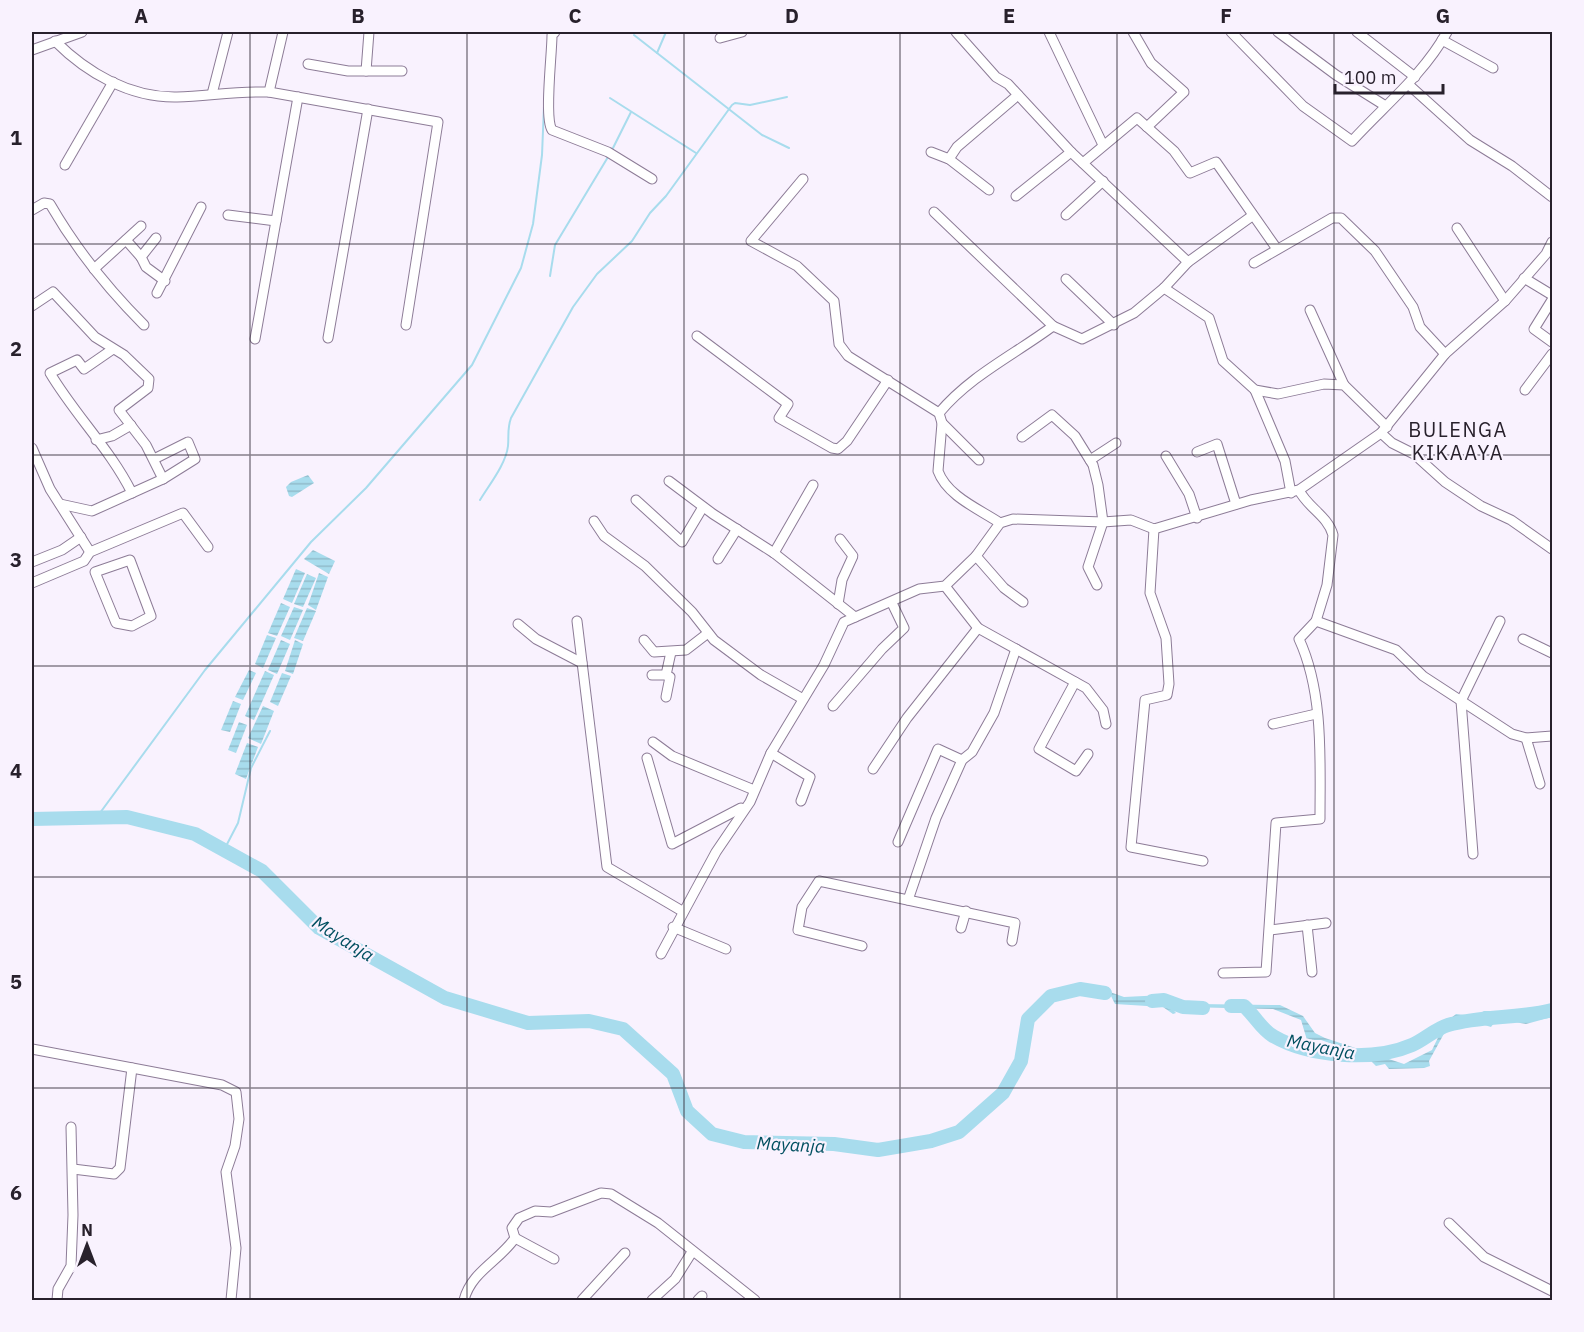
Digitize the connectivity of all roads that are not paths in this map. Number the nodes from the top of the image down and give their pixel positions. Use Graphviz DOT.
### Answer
graph roads {
  1 [pos="82,32"];
  2 [pos="228,32"];
  3 [pos="282,32"];
  4 [pos="369,32"];
  5 [pos="555,32"];
  6 [pos="742,32"];
  7 [pos="956,32"];
  8 [pos="1049,32"];
  9 [pos="1133,32"];
  10 [pos="1231,32"];
  11 [pos="1278,32"];
  12 [pos="1357,32"];
  13 [pos="1445,36"];
  14 [pos="720,38"];
  15 [pos="55,41"];
  16 [pos="32,50"];
  17 [pos="308,64"];
  18 [pos="1493,68"];
  19 [pos="366,71"];
  20 [pos="402,71"];
  21 [pos="1412,81"];
  22 [pos="113,82"];
  23 [pos="269,92"];
  24 [pos="212,94"];
  25 [pos="1018,95"];
  26 [pos="298,97"];
  27 [pos="1384,105"];
  28 [pos="368,109"];
  29 [pos="1147,127"];
  30 [pos="1103,145"];
  31 [pos="931,152"];
  32 [pos="1071,152"];
  33 [pos="949,159"];
  34 [pos="1083,163"];
  35 [pos="65,165"];
  36 [pos="652,179"];
  37 [pos="803,179"];
  38 [pos="1103,181"];
  39 [pos="989,190"];
  40 [pos="1016,196"];
  41 [pos="1552,197"];
  42 [pos="201,207"];
  43 [pos="32,210"];
  44 [pos="934,212"];
  45 [pos="228,215"];
  46 [pos="1066,215"];
  47 [pos="1252,216"];
  48 [pos="276,221"];
  49 [pos="141,226"];
  50 [pos="1457,228"];
  51 [pos="156,238"];
  52 [pos="126,240"];
  53 [pos="1552,242"];
  54 [pos="1276,249"];
  55 [pos="141,257"];
  56 [pos="1188,262"];
  57 [pos="1254,263"];
  58 [pos="94,269"];
  59 [pos="1524,278"];
  60 [pos="1066,279"];
  61 [pos="165,281"];
  62 [pos="1164,288"];
  63 [pos="157,292"];
  64 [pos="1552,295"];
  65 [pos="1552,300"];
  66 [pos="1505,301"];
  67 [pos="32,306"];
  68 [pos="1310,310"];
  69 [pos="144,325"];
  70 [pos="406,325"];
  71 [pos="1114,325"];
  72 [pos="1053,326"];
  73 [pos="698,336"];
  74 [pos="328,338"];
  75 [pos="255,339"];
  76 [pos="1552,342"];
  77 [pos="113,349"];
  78 [pos="1445,354"];
  79 [pos="1552,354"];
  80 [pos="888,380"];
  81 [pos="1344,385"];
  82 [pos="1255,390"];
  83 [pos="1525,390"];
  84 [pos="940,418"];
  85 [pos="131,425"];
  86 [pos="1384,430"];
  87 [pos="1022,437"];
  88 [pos="96,440"];
  89 [pos="1116,443"];
  90 [pos="32,448"];
  91 [pos="1197,452"];
  92 [pos="1166,456"];
  93 [pos="154,459"];
  94 [pos="979,460"];
  95 [pos="1090,460"];
  96 [pos="164,479"];
  97 [pos="669,481"];
  98 [pos="813,485"];
  99 [pos="1295,491"];
  100 [pos="132,493"];
  101 [pos="636,500"];
  102 [pos="60,504"];
  103 [pos="1236,504"];
  104 [pos="703,507"];
  105 [pos="1197,518"];
  106 [pos="594,521"];
  107 [pos="1102,522"];
  108 [pos="1000,523"];
  109 [pos="736,529"];
  110 [pos="1154,529"];
  111 [pos="81,537"];
  112 [pos="840,539"];
  113 [pos="208,547"];
  114 [pos="1552,549"];
  115 [pos="90,552"];
  116 [pos="774,553"];
  117 [pos="976,556"];
  118 [pos="718,559"];
  119 [pos="32,562"];
  120 [pos="32,583"];
  121 [pos="1097,585"];
  122 [pos="945,586"];
  123 [pos="1023,602"];
  124 [pos="892,603"];
  125 [pos="838,604"];
  126 [pos="111,611"];
  127 [pos="855,617"];
  128 [pos="577,621"];
  129 [pos="1316,621"];
  130 [pos="1500,621"];
  131 [pos="518,624"];
  132 [pos="978,628"];
  133 [pos="708,633"];
  134 [pos="1523,639"];
  135 [pos="644,640"];
  136 [pos="1016,649"];
  137 [pos="671,652"];
  138 [pos="1552,653"];
  139 [pos="582,663"];
  140 [pos="652,675"];
  141 [pos="666,675"];
  142 [pos="1075,682"];
  143 [pos="666,697"];
  144 [pos="803,699"];
  145 [pos="1461,701"];
  146 [pos="833,706"];
  147 [pos="1316,714"];
  148 [pos="1106,724"];
  149 [pos="1273,724"];
  150 [pos="1552,736"];
  151 [pos="1526,738"];
  152 [pos="653,742"];
  153 [pos="771,753"];
  154 [pos="1088,754"];
  155 [pos="647,758"];
  156 [pos="962,760"];
  157 [pos="873,769"];
  158 [pos="1540,784"];
  159 [pos="754,790"];
  160 [pos="801,801"];
  161 [pos="750,802"];
  162 [pos="898,842"];
  163 [pos="1473,854"];
  164 [pos="1203,861"];
  165 [pos="908,900"];
  166 [pos="682,910"];
  167 [pos="966,911"];
  168 [pos="1326,923"];
  169 [pos="1307,926"];
  170 [pos="673,927"];
  171 [pos="961,928"];
  172 [pos="1270,930"];
  173 [pos="1012,941"];
  174 [pos="862,946"];
  175 [pos="726,950"];
  176 [pos="661,954"];
  177 [pos="1312,972"];
  178 [pos="1223,973"];
  179 [pos="32,1049"];
  180 [pos="132,1068"];
  181 [pos="71,1127"];
  182 [pos="73,1169"];
  183 [pos="1449,1223"];
  184 [pos="515,1238"];
  185 [pos="625,1252"];
  186 [pos="692,1252"];
  187 [pos="554,1259"];
  188 [pos="1552,1291"];
  189 [pos="57,1300"];
  190 [pos="231,1300"];
  191 [pos="464,1300"];
  192 [pos="582,1300"];
  193 [pos="652,1300"];
  194 [pos="754,1300"];
  1 -- 15 [label="street"];
  2 -- 24 [label="street"];
  3 -- 23 [label="street"];
  4 -- 19 [label="street"];
  5 -- 36 [label="street"];
  6 -- 14 [label="street"];
  7 -- 25 [label="street"];
  8 -- 30 [label="street"];
  9 -- 29 [label="street"];
  10 -- 27 [label="street"];
  11 -- 27 [label="street"];
  12 -- 21 [label="street"];
  13 -- 18 [label="street"];
  13 -- 21 [label="street"];
  15 -- 16 [label="street"];
  15 -- 22 [label="street"];
  17 -- 19 [label="street"];
  19 -- 20 [label="street"];
  21 -- 27 [label="street"];
  21 -- 41 [label="street"];
  22 -- 24 [label="street"];
  22 -- 35 [label="street"];
  23 -- 24 [label="street"];
  23 -- 26 [label="street"];
  25 -- 32 [label="street"];
  25 -- 33 [label="street"];
  26 -- 28 [label="street"];
  26 -- 48 [label="street"];
  28 -- 70 [label="street"];
  28 -- 74 [label="street"];
  29 -- 30 [label="street"];
  29 -- 47 [label="street"];
  30 -- 34 [label="street"];
  31 -- 33 [label="street"];
  32 -- 34 [label="street"];
  32 -- 40 [label="street"];
  33 -- 39 [label="street"];
  34 -- 38 [label="street"];
  37 -- 80 [label="street"];
  38 -- 46 [label="street"];
  38 -- 56 [label="street"];
  42 -- 61 [label="street"];
  43 -- 58 [label="street"];
  44 -- 72 [label="street"];
  45 -- 48 [label="street"];
  47 -- 54 [label="street"];
  47 -- 56 [label="street"];
  48 -- 75 [label="street"];
  49 -- 52 [label="street"];
  50 -- 66 [label="street"];
  51 -- 55 [label="street"];
  52 -- 55 [label="street"];
  52 -- 58 [label="street"];
  53 -- 59 [label="street"];
  54 -- 57 [label="street"];
  54 -- 78 [label="street"];
  55 -- 61 [label="street"];
  56 -- 62 [label="street"];
  58 -- 69 [label="street"];
  59 -- 64 [label="street"];
  59 -- 66 [label="street"];
  60 -- 71 [label="street"];
  61 -- 63 [label="street"];
  62 -- 71 [label="street"];
  62 -- 82 [label="street"];
  65 -- 76 [label="street"];
  66 -- 78 [label="street"];
  67 -- 77 [label="street"];
  68 -- 81 [label="street"];
  71 -- 72 [label="street"];
  72 -- 84 [label="street"];
  73 -- 80 [label="street"];
  77 -- 85 [label="street"];
  77 -- 88 [label="street"];
  78 -- 86 [label="street"];
  79 -- 83 [label="street"];
  80 -- 84 [label="street"];
  81 -- 82 [label="street"];
  81 -- 86 [label="street"];
  82 -- 99 [label="street"];
  84 -- 94 [label="street"];
  84 -- 108 [label="street"];
  85 -- 88 [label="street"];
  85 -- 93 [label="street"];
  86 -- 99 [label="street"];
  86 -- 114 [label="street"];
  87 -- 95 [label="street"];
  88 -- 100 [label="street"];
  89 -- 95 [label="street"];
  90 -- 102 [label="street"];
  91 -- 103 [label="street"];
  92 -- 105 [label="street"];
  93 -- 96 [label="street"];
  93 -- 96 [label="street"];
  95 -- 107 [label="street"];
  96 -- 100 [label="street"];
  97 -- 104 [label="street"];
  98 -- 116 [label="street"];
  99 -- 103 [label="street"];
  99 -- 129 [label="street"];
  100 -- 102 [label="street"];
  101 -- 104 [label="street"];
  102 -- 111 [label="street"];
  103 -- 105 [label="street"];
  104 -- 109 [label="street"];
  105 -- 110 [label="street"];
  106 -- 133 [label="street"];
  107 -- 108 [label="street"];
  107 -- 110 [label="street"];
  107 -- 121 [label="street"];
  108 -- 117 [label="street"];
  109 -- 116 [label="street"];
  109 -- 118 [label="street"];
  110 -- 164 [label="street"];
  111 -- 115 [label="street"];
  111 -- 119 [label="street"];
  112 -- 125 [label="street"];
  113 -- 115 [label="street"];
  115 -- 120 [label="street"];
  116 -- 125 [label="street"];
  117 -- 122 [label="street"];
  117 -- 123 [label="street"];
  122 -- 124 [label="street"];
  122 -- 132 [label="street"];
  124 -- 127 [label="street"];
  124 -- 146 [label="street"];
  125 -- 127 [label="street"];
  126 -- 126 [label="street"];
  127 -- 144 [label="street"];
  128 -- 139 [label="street"];
  129 -- 145 [label="street"];
  129 -- 147 [label="street"];
  130 -- 145 [label="street"];
  131 -- 139 [label="street"];
  132 -- 136 [label="street"];
  132 -- 157 [label="street"];
  133 -- 137 [label="street"];
  133 -- 144 [label="street"];
  134 -- 138 [label="street"];
  135 -- 137 [label="street"];
  136 -- 142 [label="street"];
  136 -- 156 [label="street"];
  137 -- 141 [label="street"];
  139 -- 166 [label="street"];
  140 -- 141 [label="street"];
  141 -- 143 [label="street"];
  142 -- 148 [label="street"];
  142 -- 154 [label="street"];
  144 -- 153 [label="street"];
  145 -- 151 [label="street"];
  145 -- 163 [label="street"];
  147 -- 149 [label="street"];
  147 -- 172 [label="street"];
  150 -- 151 [label="street"];
  151 -- 158 [label="street"];
  152 -- 159 [label="street"];
  153 -- 159 [label="street"];
  153 -- 160 [label="street"];
  155 -- 161 [label="street"];
  156 -- 162 [label="street"];
  156 -- 165 [label="street"];
  159 -- 161 [label="street"];
  161 -- 166 [label="street"];
  165 -- 167 [label="street"];
  165 -- 174 [label="street"];
  166 -- 170 [label="street"];
  167 -- 171 [label="street"];
  167 -- 173 [label="street"];
  168 -- 169 [label="street"];
  169 -- 172 [label="street"];
  169 -- 177 [label="street"];
  170 -- 175 [label="street"];
  170 -- 176 [label="street"];
  172 -- 178 [label="street"];
  179 -- 180 [label="street"];
  180 -- 182 [label="street"];
  180 -- 190 [label="street"];
  181 -- 182 [label="street"];
  182 -- 189 [label="street"];
  183 -- 188 [label="street"];
  184 -- 186 [label="street"];
  184 -- 187 [label="street"];
  184 -- 191 [label="street"];
  185 -- 192 [label="street"];
  186 -- 193 [label="street"];
  186 -- 194 [label="street"];
}
